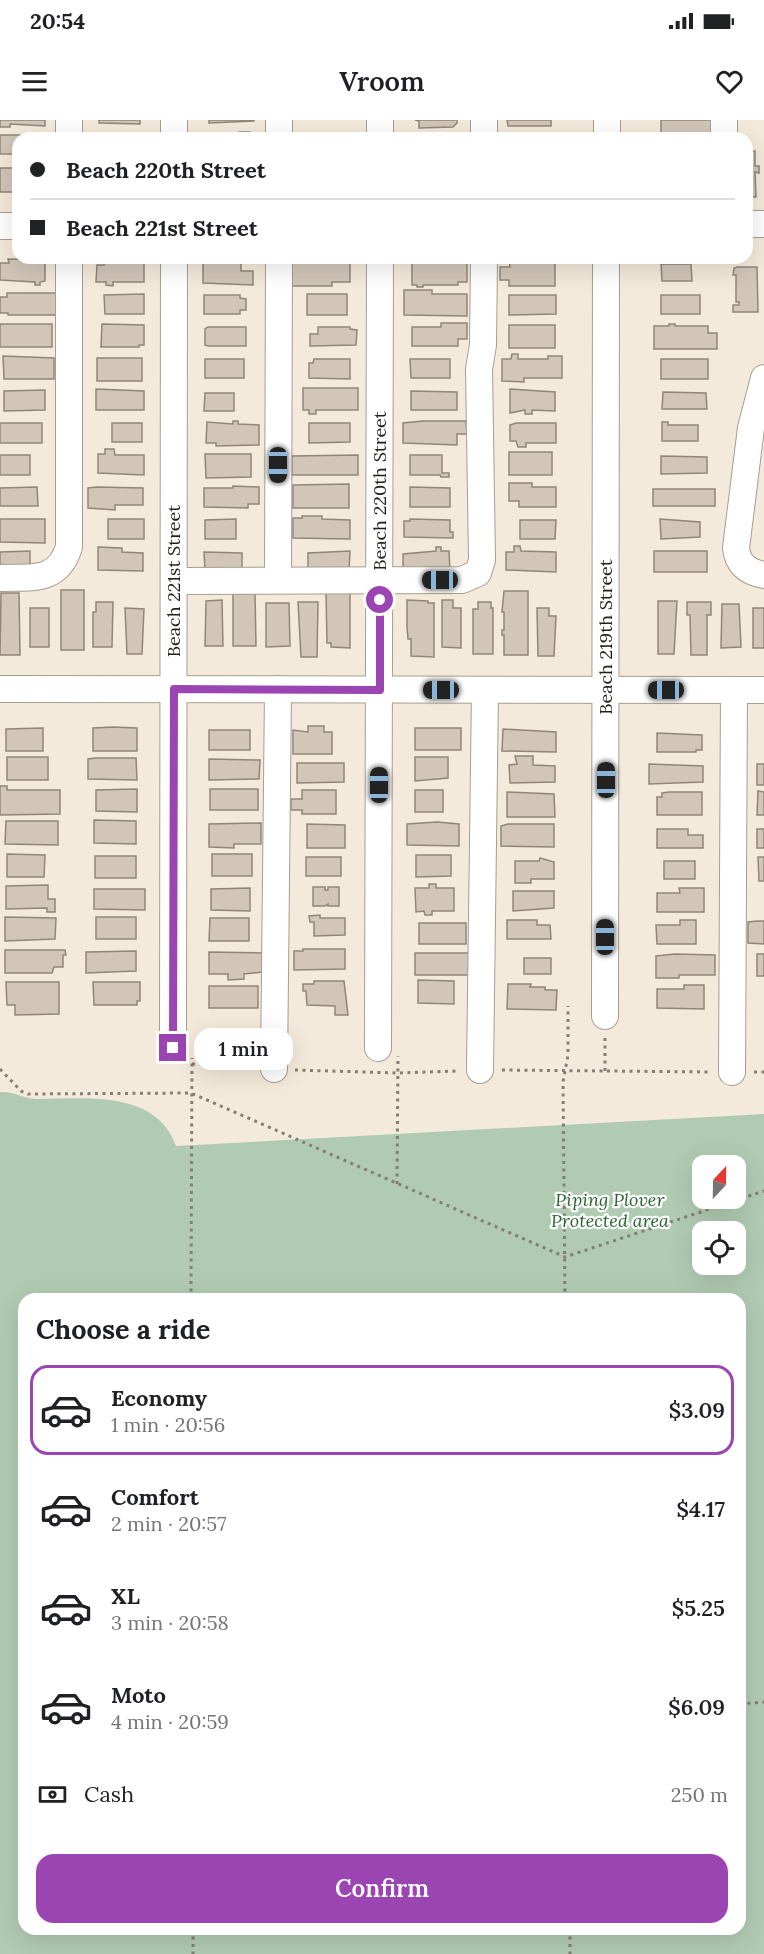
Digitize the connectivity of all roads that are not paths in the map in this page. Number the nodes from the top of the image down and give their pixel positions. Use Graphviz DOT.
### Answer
graph roads {
  1 [pos="69,264"];
  2 [pos="174,264"];
  3 [pos="279,264"];
  4 [pos="380,264"];
  5 [pos="483,264"];
  6 [pos="606,264"];
  7 [pos="764,378"];
  8 [pos="764,575"];
  9 [pos="0,578"];
  10 [pos="174,580"];
  11 [pos="278,580"];
  12 [pos="380,580"];
  13 [pos="0,689"];
  14 [pos="174,689"];
  15 [pos="278,689"];
  16 [pos="380,690"];
  17 [pos="485,690"];
  18 [pos="606,690"];
  19 [pos="734,690"];
  20 [pos="764,690"];
  21 [pos="605,1016"];
  22 [pos="183,1050"];
  23 [pos="388,1050"];
  24 [pos="274,1069"];
  25 [pos="480,1070"];
  26 [pos="732,1072"];
  1 -- 9 [label="street"];
  2 -- 10 [label="street, Beach 221st Street"];
  3 -- 11 [label="street"];
  4 -- 12 [label="street, Beach 220th Street"];
  5 -- 12 [label="street"];
  6 -- 18 [label="street, Beach 219th Street"];
  7 -- 8 [label="street"];
  10 -- 11 [label="street"];
  10 -- 14 [label="street, Beach 221st Street"];
  11 -- 12 [label="street"];
  12 -- 16 [label="street, Beach 220th Street"];
  13 -- 14 [label="street"];
  14 -- 15 [label="street"];
  14 -- 22 [label="street, Beach 221st Street"];
  15 -- 16 [label="street"];
  15 -- 24 [label="street"];
  16 -- 17 [label="street"];
  16 -- 23 [label="street, Beach 220th Street"];
  17 -- 18 [label="street"];
  17 -- 25 [label="street"];
  18 -- 19 [label="street"];
  18 -- 21 [label="street, Beach 219th Street"];
  19 -- 20 [label="street"];
  19 -- 26 [label="street"];
}
